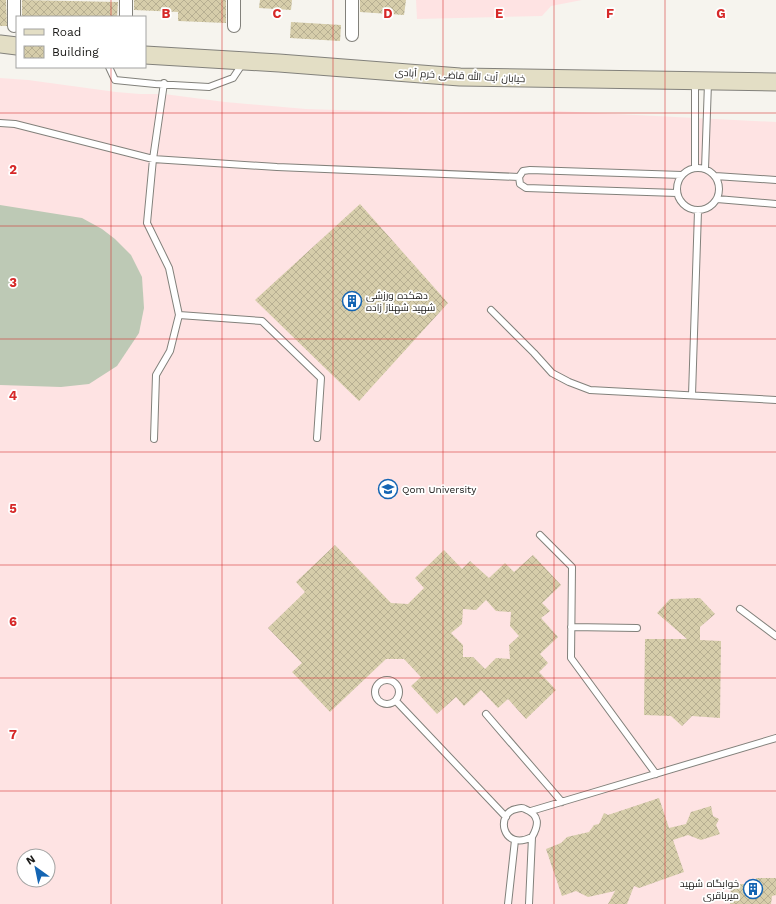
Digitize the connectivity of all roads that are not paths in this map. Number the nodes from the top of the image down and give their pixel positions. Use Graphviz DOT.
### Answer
graph roads {
  1 [pos="14,0"];
  2 [pos="126,0"];
  3 [pos="234,0"];
  4 [pos="352,0"];
  5 [pos="126,16"];
  6 [pos="14,26"];
  7 [pos="234,26"];
  8 [pos="352,35"];
  9 [pos="0,44"];
  10 [pos="16,46"];
  11 [pos="146,55"];
  12 [pos="244,61"];
  13 [pos="109,68"];
  14 [pos="702,81"];
  15 [pos="776,82"];
  16 [pos="164,83"];
  17 [pos="0,123"];
  18 [pos="153,159"];
  19 [pos="695,168"];
  20 [pos="705,169"];
  21 [pos="682,175"];
  22 [pos="715,176"];
  23 [pos="519,177"];
  24 [pos="776,180"];
  25 [pos="677,193"];
  26 [pos="717,199"];
  27 [pos="776,204"];
  28 [pos="698,211"];
  29 [pos="491,310"];
  30 [pos="179,315"];
  31 [pos="692,396"];
  32 [pos="776,400"];
  33 [pos="317,438"];
  34 [pos="154,439"];
  35 [pos="540,535"];
  36 [pos="740,609"];
  37 [pos="571,627"];
  38 [pos="636,628"];
  39 [pos="776,636"];
  40 [pos="396,701"];
  41 [pos="486,714"];
  42 [pos="776,738"];
  43 [pos="656,774"];
  44 [pos="562,802"];
  45 [pos="531,811"];
  46 [pos="506,817"];
  47 [pos="532,837"];
  48 [pos="515,840"];
  49 [pos="508,904"];
  50 [pos="529,904"];
  1 -- 6 [label="street"];
  2 -- 5 [label="street"];
  3 -- 7 [label="street"];
  4 -- 8 [label="street"];
  9 -- 10 [label="main road"];
  11 -- 12 [label="main road, خیابان آیت الله قاضی خرم آبادی"];
  12 -- 14 [label="main road, خیابان آیت الله قاضی خرم آبادی"];
  12 -- 16 [label="lane"];
  13 -- 16 [label="lane"];
  14 -- 15 [label="main road, خیابان آیت الله قاضی خرم آبادی"];
  14 -- 19 [label="lane"];
  14 -- 20 [label="lane"];
  16 -- 18 [label="lane"];
  17 -- 18 [label="lane"];
  18 -- 23 [label="lane"];
  18 -- 30 [label="lane"];
  19 -- 20 [label="lane"];
  19 -- 21 [label="lane"];
  20 -- 22 [label="lane"];
  21 -- 23 [label="lane"];
  21 -- 25 [label="lane"];
  22 -- 24 [label="lane"];
  22 -- 26 [label="lane"];
  23 -- 25 [label="lane"];
  25 -- 28 [label="lane"];
  26 -- 27 [label="lane"];
  26 -- 28 [label="lane"];
  28 -- 31 [label="lane"];
  29 -- 31 [label="lane"];
  30 -- 33 [label="lane"];
  30 -- 34 [label="lane"];
  31 -- 32 [label="lane"];
  35 -- 37 [label="lane"];
  36 -- 39 [label="lane"];
  37 -- 38 [label="lane"];
  37 -- 43 [label="lane"];
  40 -- 40 [label="lane"];
  40 -- 46 [label="lane"];
  41 -- 44 [label="lane"];
  42 -- 43 [label="lane"];
  43 -- 44 [label="lane"];
  44 -- 45 [label="lane"];
  45 -- 46 [label="lane"];
  45 -- 47 [label="lane"];
  46 -- 48 [label="lane"];
  47 -- 48 [label="lane"];
  47 -- 50 [label="lane"];
  48 -- 49 [label="lane"];
}
